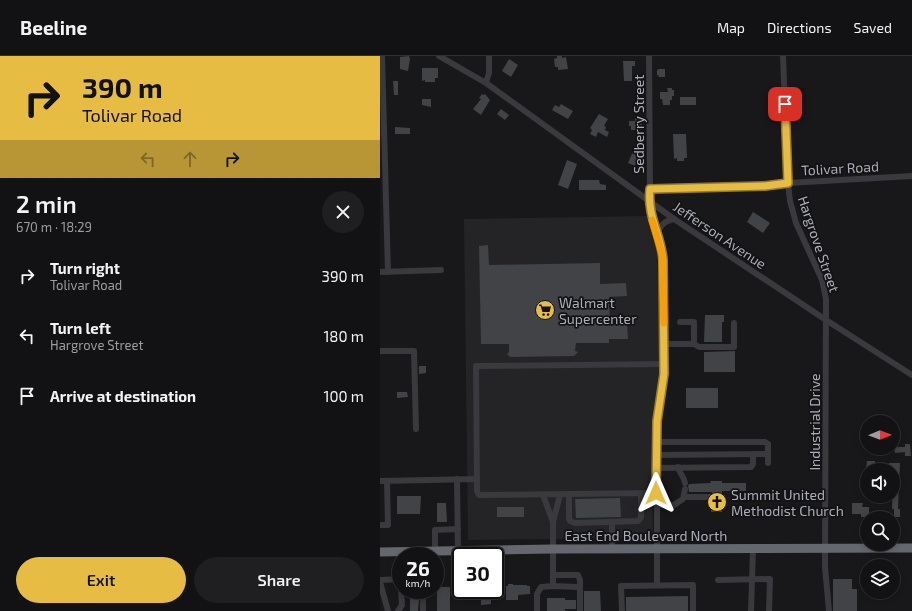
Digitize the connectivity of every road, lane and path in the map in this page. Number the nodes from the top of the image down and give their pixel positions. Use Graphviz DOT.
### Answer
graph roads {
  1 [pos="382,56"];
  2 [pos="439,56"];
  3 [pos="489,56"];
  4 [pos="649,56"];
  5 [pos="783,56"];
  6 [pos="486,82"];
  7 [pos="912,176"];
  8 [pos="788,183"];
  9 [pos="650,189"];
  10 [pos="649,201"];
  11 [pos="674,219"];
  12 [pos="657,234"];
  13 [pos="441,270"];
  14 [pos="380,272"];
  15 [pos="388,272"];
  16 [pos="826,320"];
  17 [pos="680,322"];
  18 [pos="734,323"];
  19 [pos="664,344"];
  20 [pos="694,344"];
  21 [pos="380,351"];
  22 [pos="664,364"];
  23 [pos="912,375"];
  24 [pos="416,429"];
  25 [pos="656,442"];
  26 [pos="768,454"];
  27 [pos="656,455"];
  28 [pos="753,455"];
  29 [pos="768,463"];
  30 [pos="678,467"];
  31 [pos="656,468"];
  32 [pos="457,479"];
  33 [pos="477,479"];
  34 [pos="388,480"];
  35 [pos="380,481"];
  36 [pos="641,493"];
  37 [pos="656,493"];
  38 [pos="569,494"];
  39 [pos="543,495"];
  40 [pos="560,495"];
  41 [pos="684,497"];
  42 [pos="710,497"];
  43 [pos="657,505"];
  44 [pos="553,522"];
  45 [pos="612,522"];
  46 [pos="380,525"];
  47 [pos="458,529"];
  48 [pos="435,547"];
  49 [pos="458,547"];
  50 [pos="825,548"];
  51 [pos="912,548"];
  52 [pos="753,549"];
  53 [pos="504,550"];
  54 [pos="552,550"];
  55 [pos="612,550"];
  56 [pos="657,550"];
  57 [pos="380,552"];
  58 [pos="392,552"];
  59 [pos="553,575"];
  60 [pos="392,580"];
  61 [pos="718,580"];
  62 [pos="753,580"];
  63 [pos="380,581"];
  64 [pos="657,585"];
  65 [pos="553,586"];
  66 [pos="580,587"];
  67 [pos="402,599"];
  68 [pos="423,603"];
  69 [pos="388,611"];
  70 [pos="398,611"];
  71 [pos="423,611"];
  72 [pos="538,611"];
  73 [pos="580,611"];
  74 [pos="622,611"];
  75 [pos="693,611"];
  76 [pos="752,611"];
  77 [pos="769,611"];
  78 [pos="829,611"];
  1 -- 15 [label="street"];
  2 -- 6 [label="street, Jefferson Avenue"];
  3 -- 6 [label="street"];
  4 -- 9 [label="street, Sedberry Street"];
  5 -- 8 [label="street, Hargrove Street"];
  6 -- 10 [label="street, Jefferson Avenue"];
  7 -- 8 [label="street, Tolivar Road"];
  8 -- 9 [label="street, Tolivar Road"];
  8 -- 16 [label="street, Hargrove Street"];
  9 -- 10 [label="street, Sedberry Street"];
  10 -- 11 [label="street, Jefferson Avenue"];
  10 -- 12 [label="street, Sedberry Street"];
  11 -- 12 [label="street"];
  11 -- 16 [label="street, Jefferson Avenue"];
  12 -- 19 [label="street, Sedberry Street"];
  13 -- 15 [label="street"];
  14 -- 15 [label="street"];
  16 -- 23 [label="street, Jefferson Avenue"];
  16 -- 50 [label="street, Industrial Drive"];
  17 -- 20 [label="street"];
  18 -- 20 [label="street"];
  19 -- 20 [label="street"];
  19 -- 22 [label="street, Sedberry Street"];
  21 -- 24 [label="street"];
  22 -- 25 [label="street, Sedberry Street"];
  22 -- 33 [label="street"];
  25 -- 26 [label="street"];
  25 -- 27 [label="street, Sedberry Street"];
  26 -- 28 [label="street"];
  26 -- 29 [label="street"];
  27 -- 28 [label="street"];
  27 -- 31 [label="street, Sedberry Street"];
  28 -- 30 [label="street"];
  30 -- 31 [label="street"];
  30 -- 41 [label="street"];
  31 -- 37 [label="street, Sedberry Street"];
  32 -- 33 [label="street"];
  32 -- 34 [label="street"];
  32 -- 47 [label="street"];
  33 -- 39 [label="street"];
  34 -- 35 [label="street"];
  34 -- 46 [label="street"];
  36 -- 37 [label="street"];
  36 -- 38 [label="street"];
  36 -- 45 [label="street"];
  37 -- 43 [label="street, Sedberry Street"];
  38 -- 40 [label="street"];
  38 -- 45 [label="street"];
  39 -- 40 [label="street"];
  39 -- 44 [label="street"];
  40 -- 44 [label="street"];
  41 -- 42 [label="street"];
  41 -- 43 [label="street"];
  43 -- 56 [label="street, Sedberry Street"];
  44 -- 54 [label="street"];
  45 -- 55 [label="street"];
  47 -- 48 [label="street"];
  47 -- 49 [label="street"];
  50 -- 51 [label="highway, East End Boulevard North"];
  50 -- 52 [label="highway, East End Boulevard North"];
  50 -- 78 [label="street, Industrial Drive"];
  52 -- 56 [label="highway, East End Boulevard North"];
  52 -- 62 [label="street"];
  53 -- 54 [label="highway, East End Boulevard North"];
  54 -- 55 [label="highway, East End Boulevard North"];
  54 -- 59 [label="street"];
  55 -- 56 [label="highway, East End Boulevard North"];
  56 -- 64 [label="street, Sedberry Street"];
  57 -- 58 [label="highway, East End Boulevard North"];
  59 -- 65 [label="street"];
  59 -- 66 [label="street"];
  60 -- 63 [label="street"];
  61 -- 62 [label="street"];
  62 -- 76 [label="street"];
  62 -- 77 [label="street"];
  63 -- 69 [label="street"];
  64 -- 74 [label="street"];
  64 -- 75 [label="street"];
  65 -- 66 [label="street"];
  65 -- 72 [label="street"];
  66 -- 73 [label="street"];
  67 -- 70 [label="street"];
  68 -- 71 [label="street"];
}
